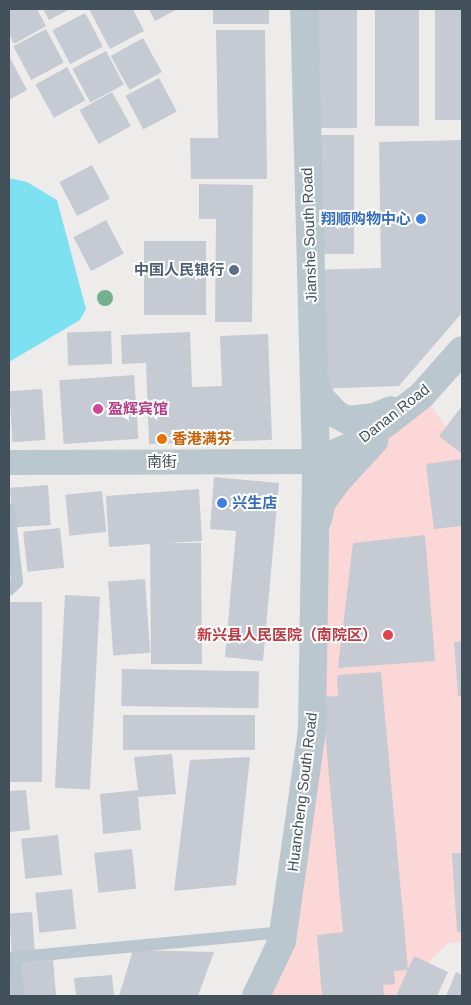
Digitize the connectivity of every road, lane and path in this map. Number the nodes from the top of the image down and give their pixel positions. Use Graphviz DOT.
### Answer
graph roads {
  1 [pos="304,9"];
  2 [pos="462,350"];
  3 [pos="314,380"];
  4 [pos="422,395"];
  5 [pos="9,462"];
  6 [pos="316,462"];
  7 [pos="9,509"];
  8 [pos="314,540"];
  9 [pos="9,590"];
  10 [pos="284,932"];
  11 [pos="12,958"];
  12 [pos="18,996"];
  13 [pos="256,996"];
  1 -- 3 [label="street, Jianshe South Road"];
  2 -- 4 [label="street, Danan Road"];
  3 -- 4 [label="street"];
  3 -- 6 [label="street, Jianshe South Road"];
  4 -- 6 [label="street, Danan Road"];
  4 -- 8 [label="street"];
  5 -- 6 [label="street, 南街"];
  6 -- 8 [label="street, Huancheng South Road"];
  7 -- 9 [label="lane"];
  8 -- 10 [label="street, Huancheng South Road"];
  10 -- 11 [label="lane"];
  10 -- 13 [label="street, Huancheng South Road"];
  11 -- 12 [label="lane"];
}
